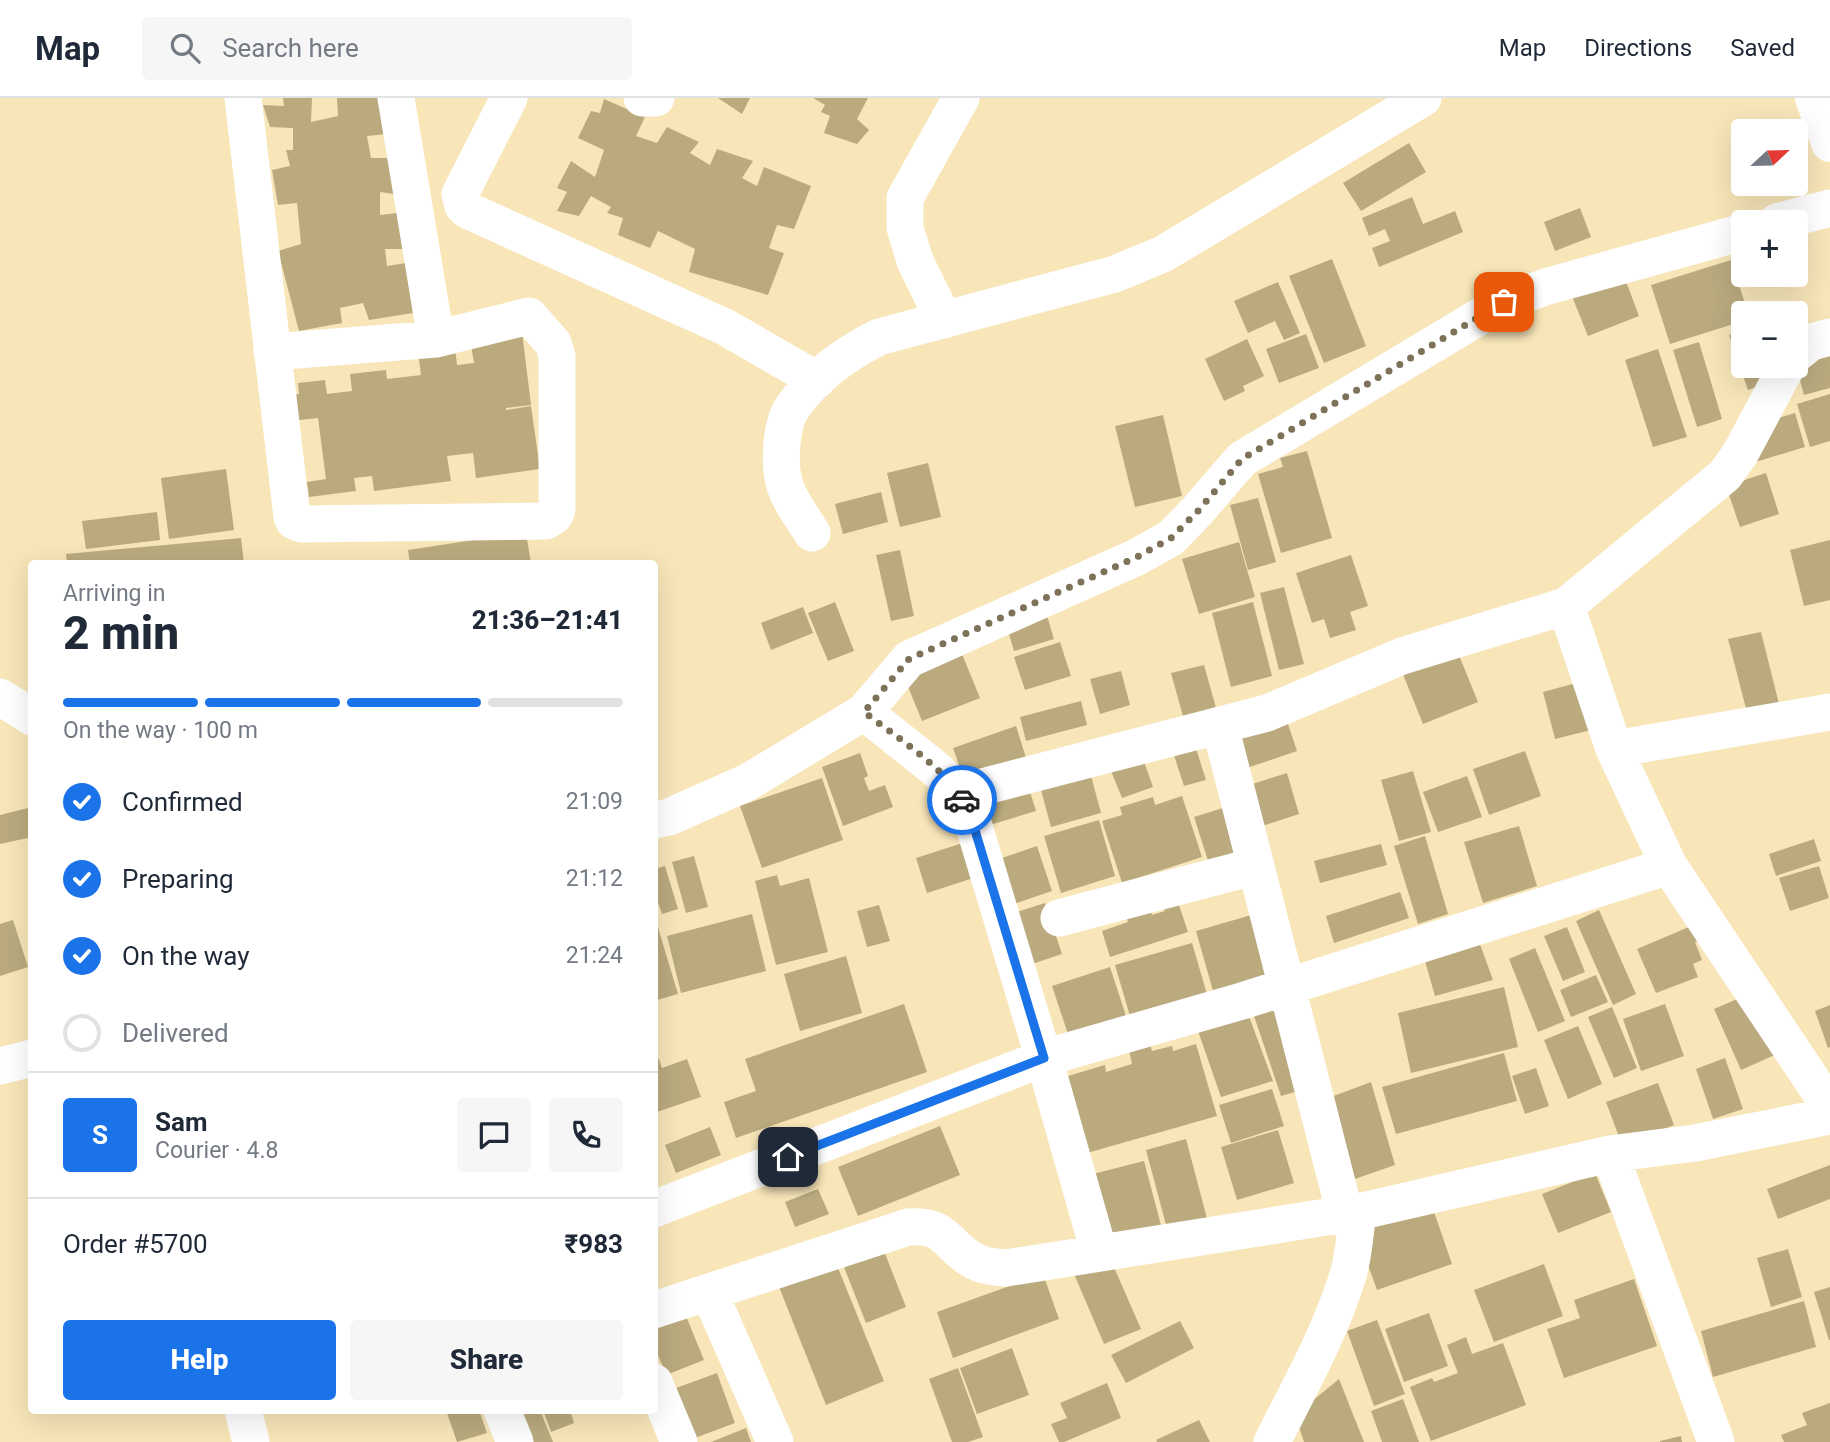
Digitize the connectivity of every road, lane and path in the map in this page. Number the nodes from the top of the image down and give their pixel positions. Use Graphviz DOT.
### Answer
graph roads {
  1 [pos="243,98"];
  2 [pos="396,98"];
  3 [pos="509,98"];
  4 [pos="642,98"];
  5 [pos="656,98"];
  6 [pos="961,98"];
  7 [pos="1423,98"];
  8 [pos="1814,98"];
  9 [pos="1830,143"];
  10 [pos="1830,208"];
  11 [pos="1808,214"];
  12 [pos="1731,235"];
  13 [pos="944,320"];
  14 [pos="1830,337"];
  15 [pos="436,339"];
  16 [pos="1808,344"];
  17 [pos="272,352"];
  18 [pos="1781,378"];
  19 [pos="817,380"];
  20 [pos="812,534"];
  21 [pos="1566,607"];
  22 [pos="0,697"];
  23 [pos="864,712"];
  24 [pos="1830,712"];
  25 [pos="28,714"];
  26 [pos="1220,726"];
  27 [pos="1614,749"];
  28 [pos="959,793"];
  29 [pos="658,819"];
  30 [pos="1256,866"];
  31 [pos="1669,866"];
  32 [pos="1059,918"];
  33 [pos="1287,987"];
  34 [pos="1044,1058"];
  35 [pos="28,1059"];
  36 [pos="0,1066"];
  37 [pos="1830,1107"];
  38 [pos="1830,1116"];
  39 [pos="1610,1154"];
  40 [pos="658,1207"];
  41 [pos="1352,1213"];
  42 [pos="1099,1252"];
  43 [pos="709,1292"];
  44 [pos="658,1309"];
  45 [pos="658,1392"];
  46 [pos="244,1414"];
  47 [pos="504,1414"];
  48 [pos="251,1442"];
  49 [pos="515,1442"];
  50 [pos="679,1442"];
  51 [pos="775,1442"];
  52 [pos="1272,1442"];
  53 [pos="1716,1442"];
  1 -- 17 [label="street"];
  2 -- 15 [label="street"];
  3 -- 19 [label="street"];
  4 -- 5 [label="street"];
  6 -- 13 [label="street"];
  7 -- 13 [label="street"];
  8 -- 9 [label="street"];
  10 -- 11 [label="street"];
  12 -- 23 [label="street"];
  13 -- 19 [label="street"];
  14 -- 16 [label="street"];
  15 -- 17 [label="street"];
  15 -- 17 [label="street"];
  18 -- 21 [label="street"];
  19 -- 20 [label="street"];
  21 -- 26 [label="street"];
  21 -- 27 [label="street"];
  22 -- 25 [label="street"];
  23 -- 28 [label="street"];
  23 -- 29 [label="street"];
  24 -- 27 [label="street"];
  26 -- 28 [label="street"];
  26 -- 30 [label="street"];
  27 -- 31 [label="street"];
  28 -- 34 [label="street"];
  30 -- 32 [label="street"];
  30 -- 33 [label="street"];
  31 -- 33 [label="street"];
  31 -- 37 [label="street"];
  33 -- 34 [label="street"];
  33 -- 41 [label="street"];
  34 -- 40 [label="street"];
  34 -- 42 [label="street"];
  35 -- 36 [label="street"];
  38 -- 39 [label="street"];
  39 -- 41 [label="street"];
  39 -- 53 [label="street"];
  41 -- 42 [label="street"];
  41 -- 52 [label="street"];
  42 -- 43 [label="street"];
  43 -- 44 [label="street"];
  43 -- 51 [label="street"];
  45 -- 50 [label="street"];
  46 -- 48 [label="street"];
  47 -- 49 [label="street"];
}
